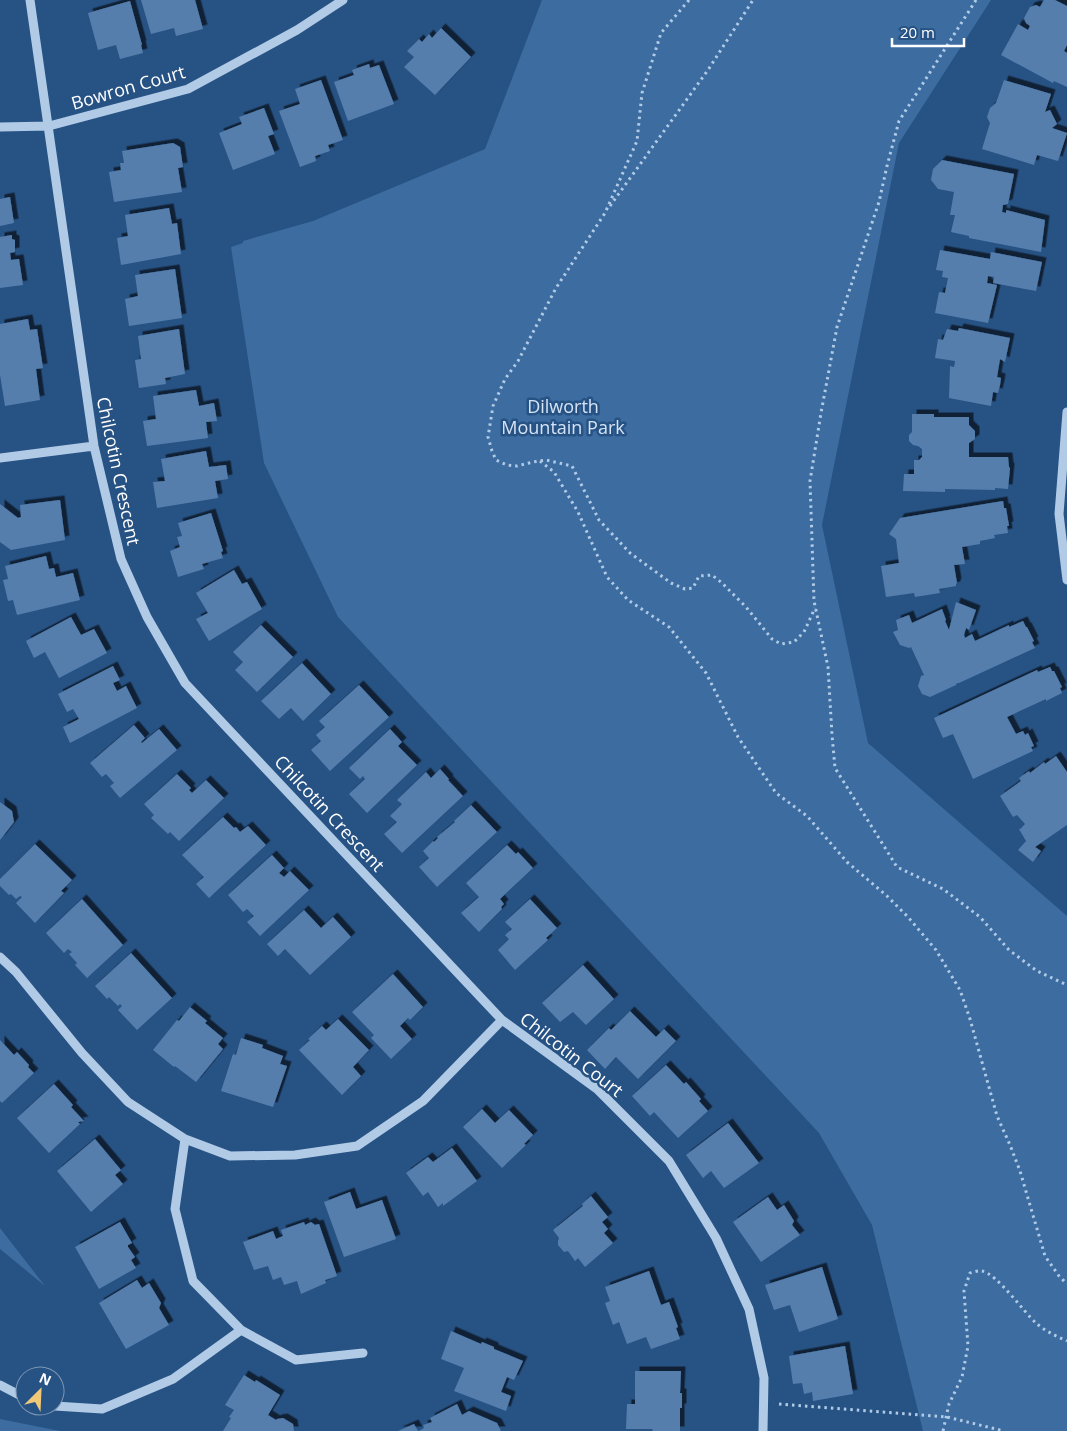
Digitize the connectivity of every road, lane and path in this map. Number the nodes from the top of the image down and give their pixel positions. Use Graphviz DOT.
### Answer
graph roads {
  1 [pos="30,0"];
  2 [pos="343,0"];
  3 [pos="689,0"];
  4 [pos="753,0"];
  5 [pos="976,0"];
  6 [pos="49,126"];
  7 [pos="0,127"];
  8 [pos="605,212"];
  9 [pos="1067,412"];
  10 [pos="94,446"];
  11 [pos="0,458"];
  12 [pos="540,461"];
  13 [pos="1067,580"];
  14 [pos="815,608"];
  15 [pos="0,957"];
  16 [pos="1067,985"];
  17 [pos="502,1020"];
  18 [pos="185,1139"];
  19 [pos="1067,1284"];
  20 [pos="241,1330"];
  21 [pos="1067,1341"];
  22 [pos="363,1353"];
  23 [pos="0,1385"];
  24 [pos="15,1393"];
  25 [pos="764,1403"];
  26 [pos="65,1407"];
  27 [pos="947,1417"];
  28 [pos="763,1431"];
  29 [pos="943,1431"];
  30 [pos="1004,1431"];
  1 -- 6 [label="street, Chilcotin Crescent"];
  2 -- 6 [label="street, Bowron Court"];
  3 -- 8 [label="path"];
  4 -- 8 [label="path"];
  5 -- 14 [label="path"];
  6 -- 7 [label="street, Bowron Court"];
  6 -- 10 [label="street, Chilcotin Crescent"];
  8 -- 12 [label="path"];
  9 -- 13 [label="street"];
  10 -- 11 [label="street"];
  10 -- 17 [label="street, Chilcotin Crescent"];
  12 -- 14 [label="path"];
  12 -- 19 [label="path"];
  14 -- 16 [label="path"];
  15 -- 18 [label="street"];
  17 -- 18 [label="street"];
  17 -- 25 [label="street, Chilcotin Court"];
  18 -- 20 [label="street"];
  20 -- 22 [label="street"];
  20 -- 26 [label="street"];
  21 -- 27 [label="path"];
  23 -- 24 [label="street"];
  25 -- 27 [label="path"];
  25 -- 28 [label="street, Chilcotin Court"];
  27 -- 29 [label="path"];
  27 -- 30 [label="path"];
}
